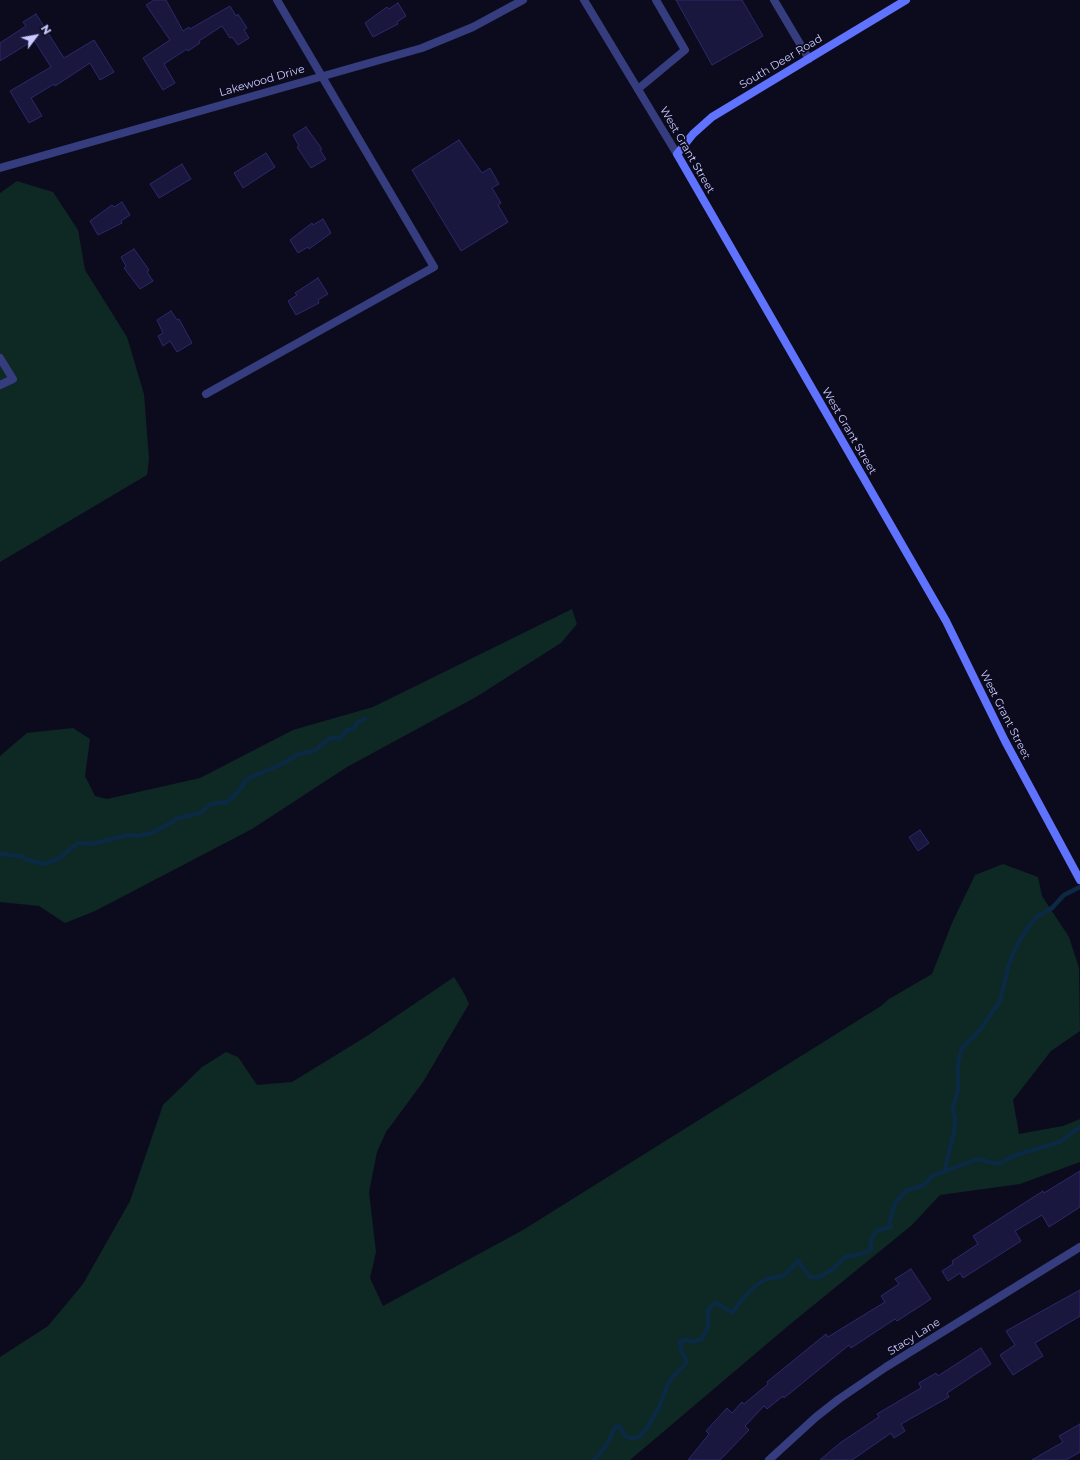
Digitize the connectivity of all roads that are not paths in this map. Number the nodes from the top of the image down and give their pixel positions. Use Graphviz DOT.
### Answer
graph roads {
  1 [pos="276,0"];
  2 [pos="523,0"];
  3 [pos="584,0"];
  4 [pos="656,0"];
  5 [pos="774,0"];
  6 [pos="906,0"];
  7 [pos="809,59"];
  8 [pos="322,76"];
  9 [pos="638,89"];
  10 [pos="677,154"];
  11 [pos="0,168"];
  12 [pos="0,358"];
  13 [pos="0,385"];
  14 [pos="206,394"];
  15 [pos="1080,880"];
  16 [pos="1080,1248"];
  17 [pos="769,1460"];
  1 -- 8 [label="street"];
  2 -- 8 [label="street, Lakewood Drive"];
  3 -- 9 [label="street, West Grant Street"];
  4 -- 9 [label="street"];
  5 -- 7 [label="street"];
  6 -- 7 [label="main road, South Deer Road"];
  7 -- 10 [label="main road, South Deer Road"];
  8 -- 11 [label="street, Lakewood Drive"];
  8 -- 14 [label="street"];
  9 -- 10 [label="street, West Grant Street"];
  10 -- 15 [label="main road, West Grant Street"];
  12 -- 13 [label="street"];
  16 -- 17 [label="street, Stacy Lane"];
}
